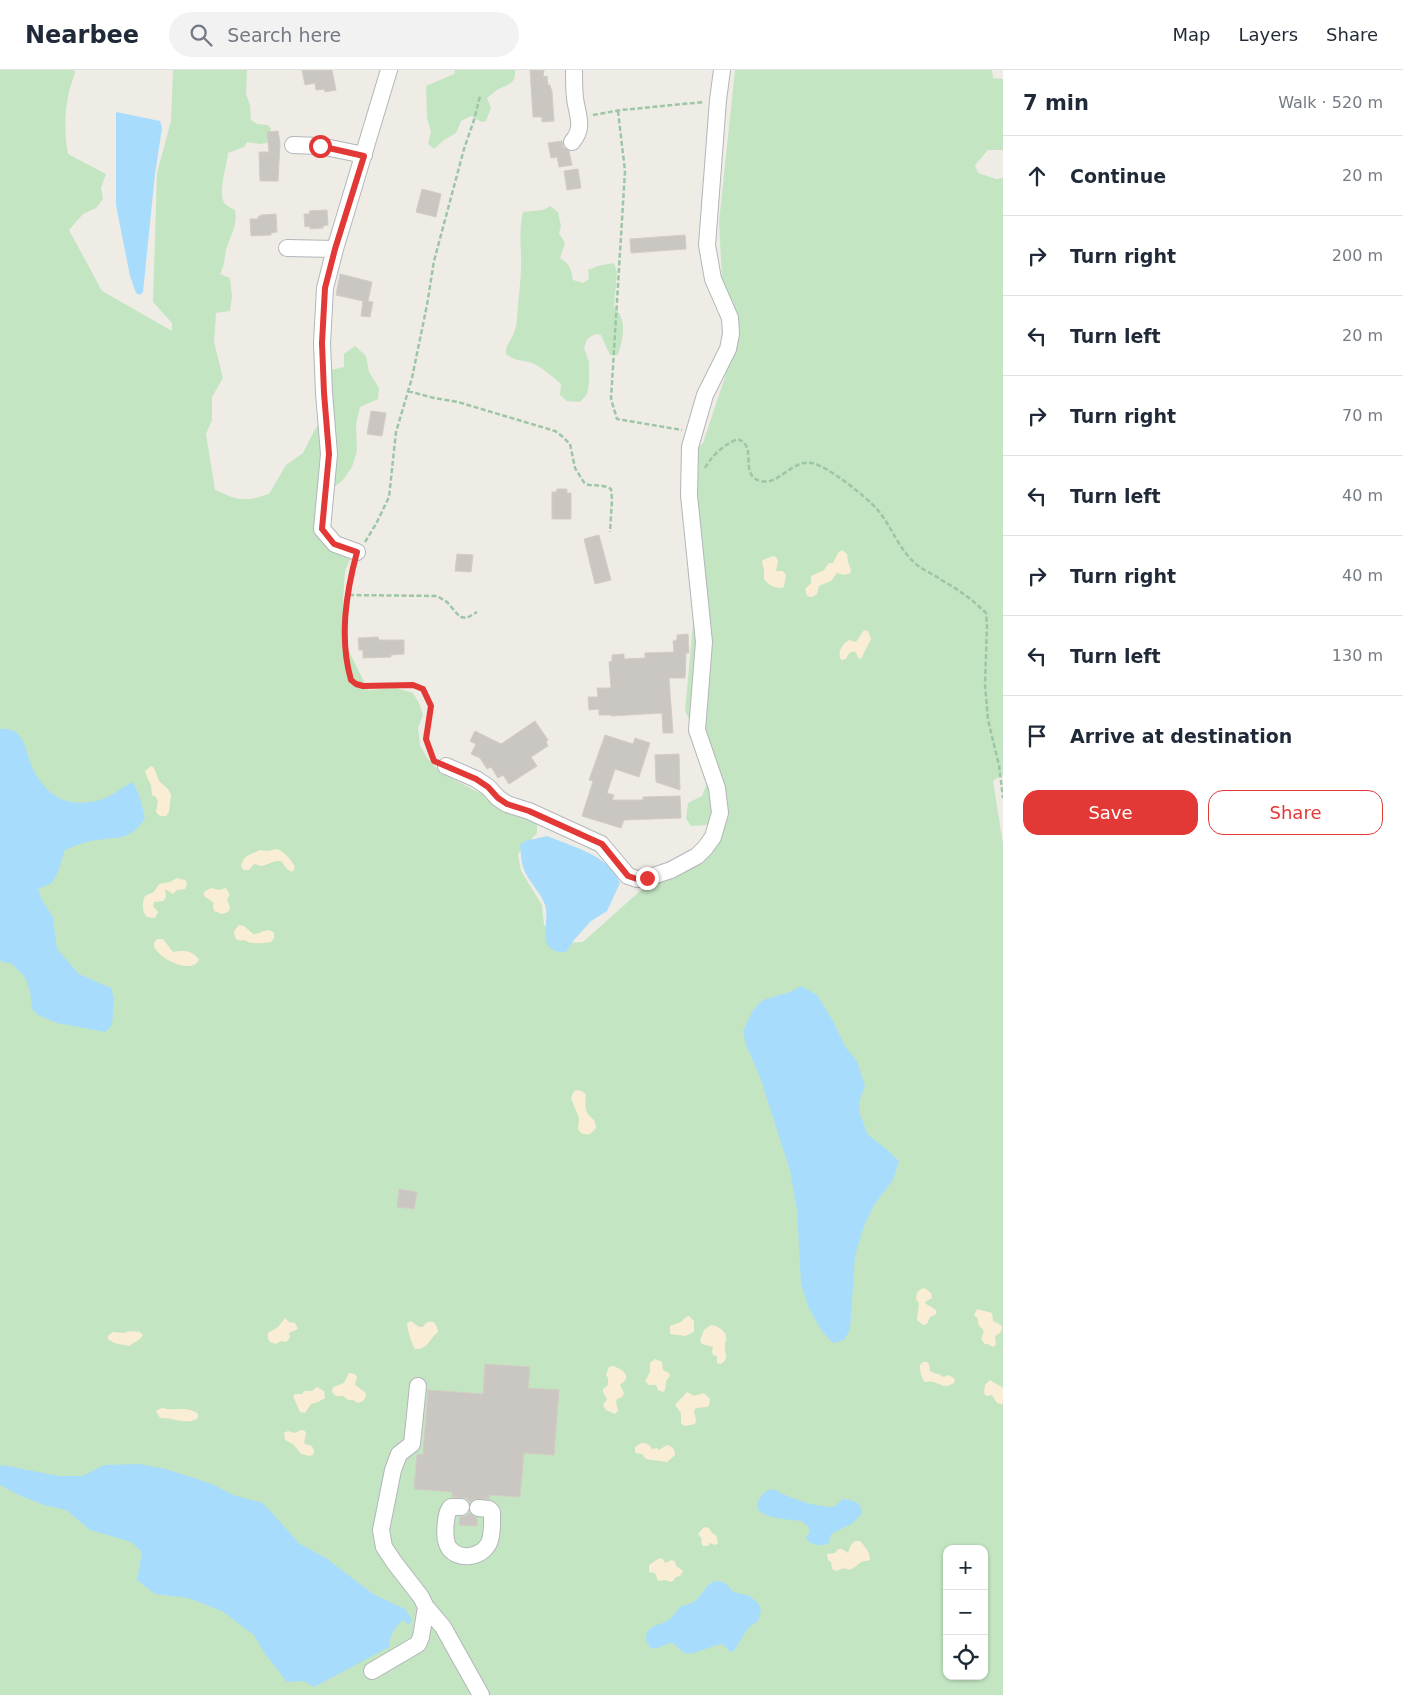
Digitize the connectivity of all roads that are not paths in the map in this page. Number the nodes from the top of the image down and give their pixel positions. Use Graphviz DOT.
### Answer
graph roads {
  1 [pos="389,70"];
  2 [pos="574,70"];
  3 [pos="722,70"];
  4 [pos="572,142"];
  5 [pos="294,145"];
  6 [pos="364,156"];
  7 [pos="287,248"];
  8 [pos="335,249"];
  9 [pos="357,552"];
  10 [pos="446,766"];
  11 [pos="418,1386"];
  12 [pos="461,1507"];
  13 [pos="478,1508"];
  14 [pos="426,1607"];
  15 [pos="372,1670"];
  16 [pos="482,1695"];
  1 -- 6 [label="street"];
  2 -- 4 [label="street"];
  3 -- 10 [label="street"];
  5 -- 6 [label="street"];
  6 -- 8 [label="street"];
  7 -- 8 [label="street"];
  8 -- 9 [label="street"];
  11 -- 14 [label="street"];
  12 -- 13 [label="street"];
  14 -- 15 [label="street"];
  14 -- 16 [label="street"];
}
